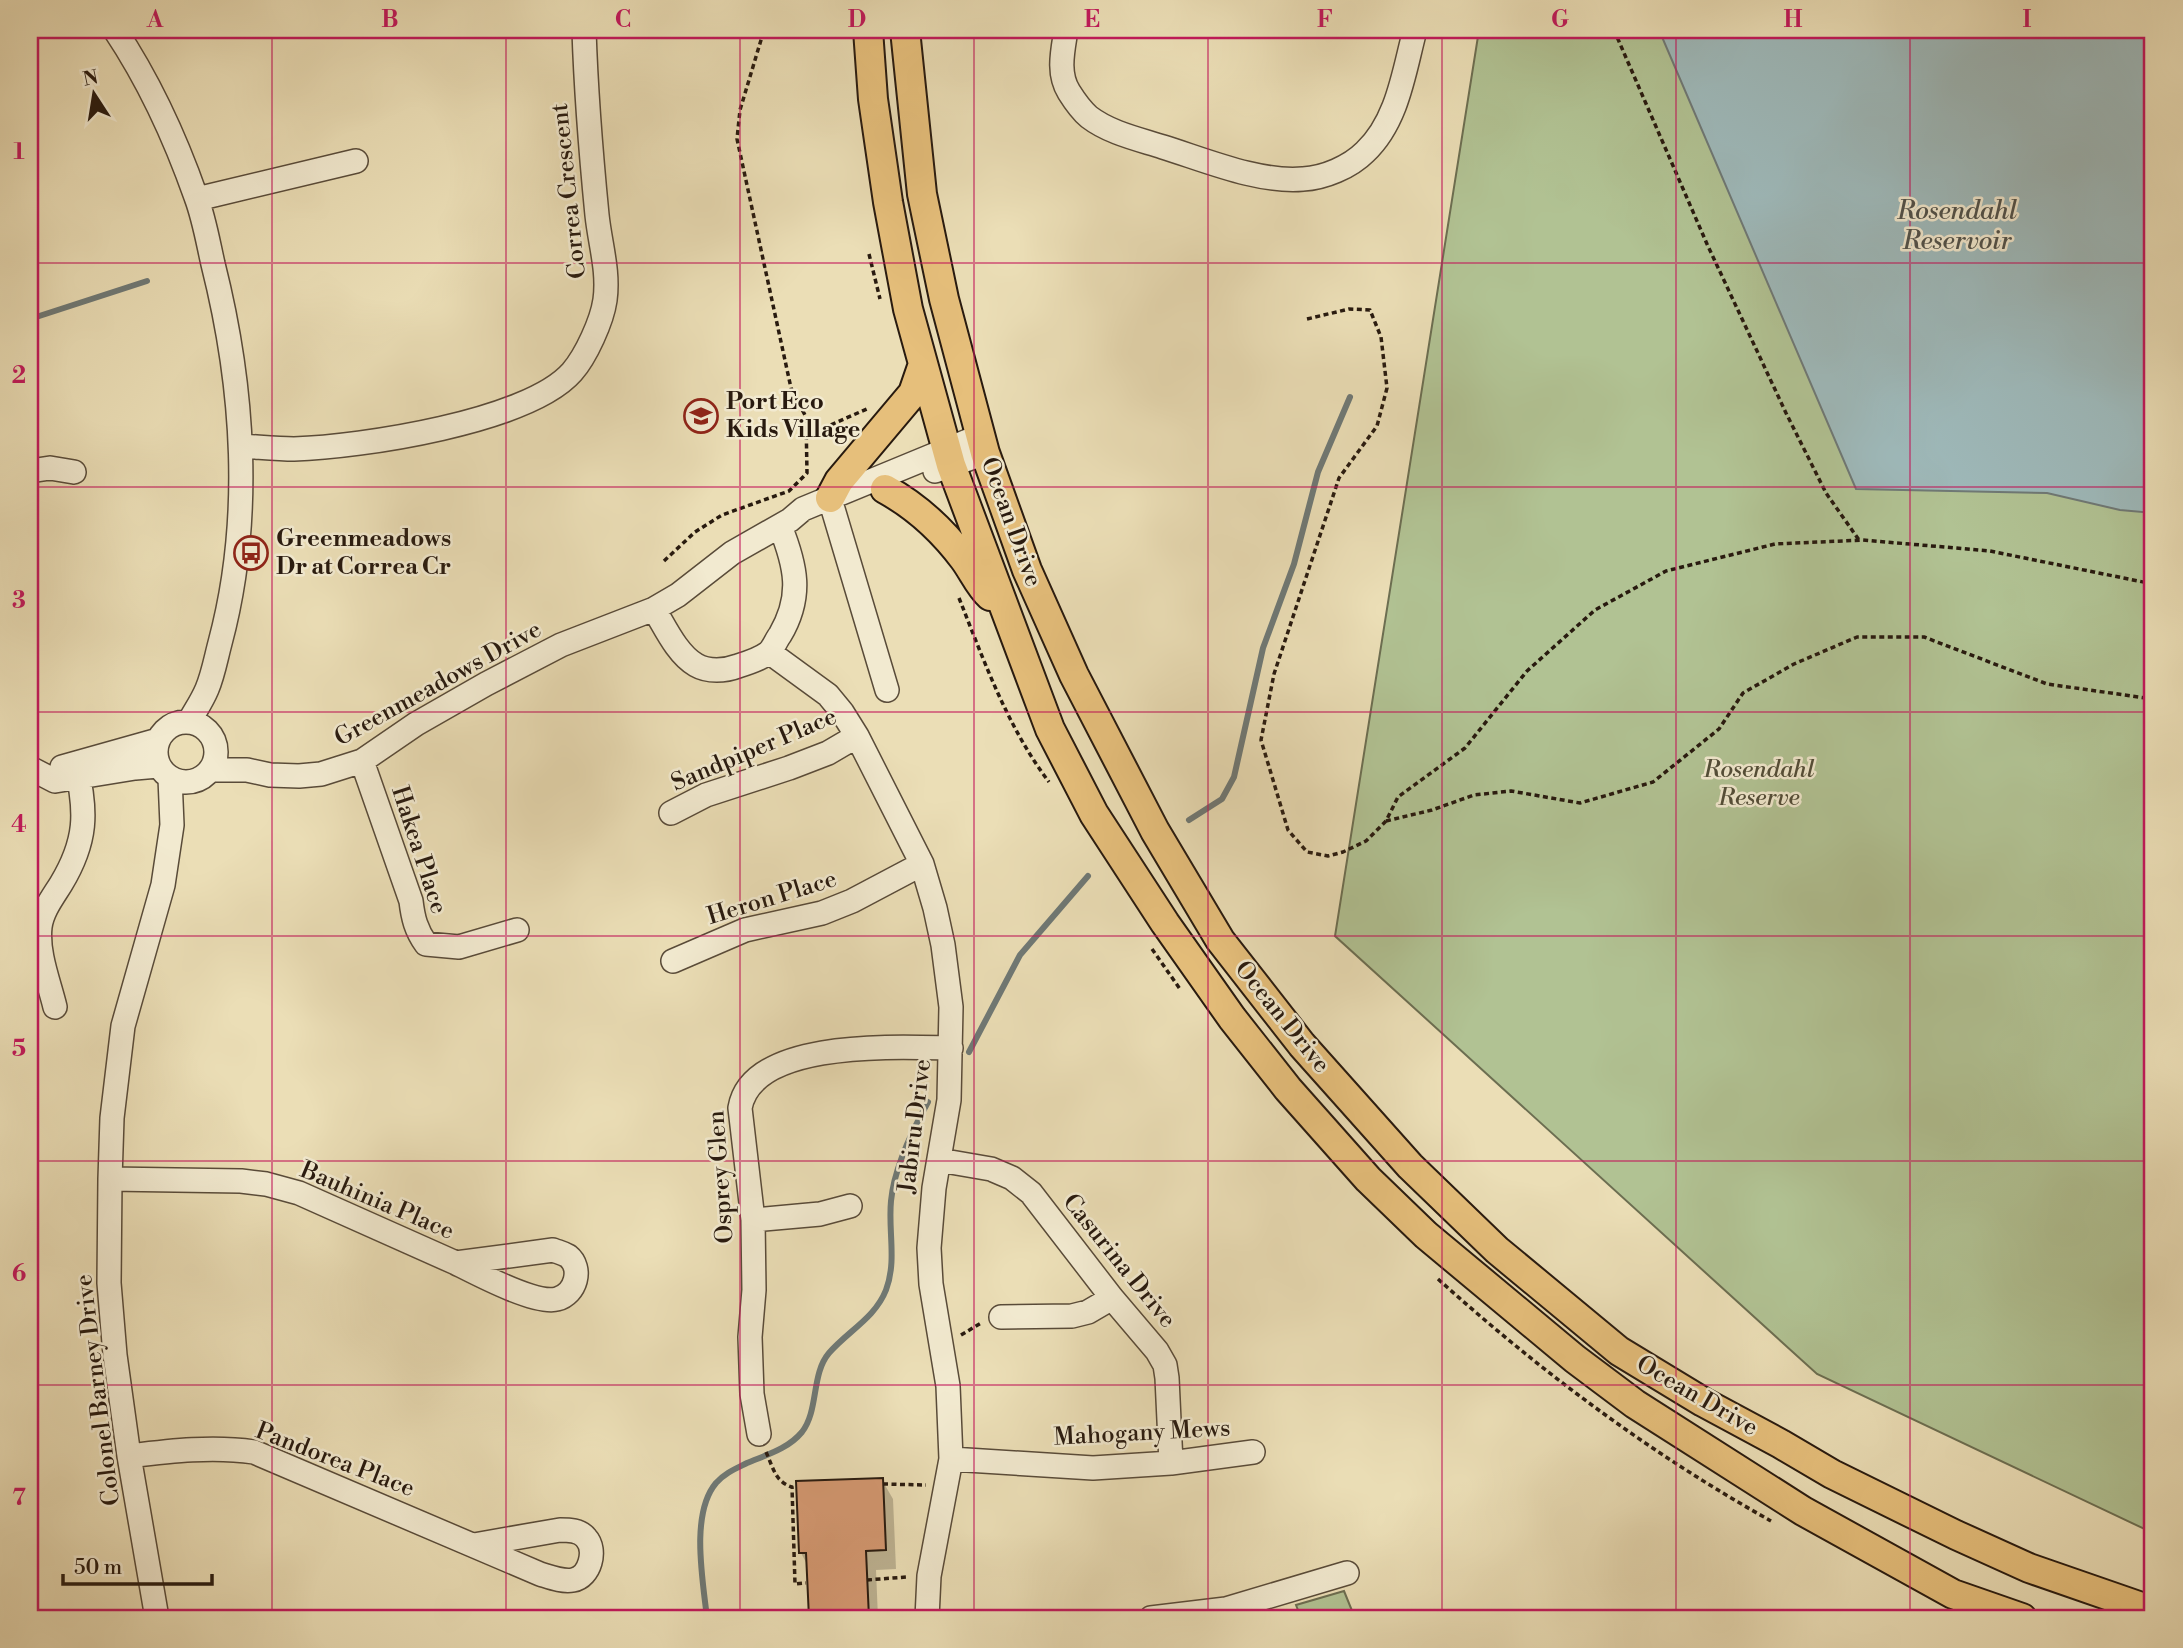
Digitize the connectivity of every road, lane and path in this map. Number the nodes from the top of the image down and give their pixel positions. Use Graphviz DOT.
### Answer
graph roads {
  1 [pos="116,30"];
  2 [pos="584,30"];
  3 [pos="764,30"];
  4 [pos="868,30"];
  5 [pos="905,30"];
  6 [pos="1066,30"];
  7 [pos="1415,30"];
  8 [pos="1614,30"];
  9 [pos="356,161"];
  10 [pos="197,199"];
  11 [pos="1307,319"];
  12 [pos="923,363"];
  13 [pos="895,415"];
  14 [pos="806,425"];
  15 [pos="982,445"];
  16 [pos="241,446"];
  17 [pos="949,457"];
  18 [pos="30,471"];
  19 [pos="74,472"];
  20 [pos="885,489"];
  21 [pos="832,503"];
  22 [pos="785,523"];
  23 [pos="1859,540"];
  24 [pos="664,561"];
  25 [pos="2153,584"];
  26 [pos="654,609"];
  27 [pos="1006,613"];
  28 [pos="769,652"];
  29 [pos="887,690"];
  30 [pos="2153,699"];
  31 [pos="196,725"];
  32 [pos="857,736"];
  33 [pos="158,740"];
  34 [pos="214,760"];
  35 [pos="362,761"];
  36 [pos="34,770"];
  37 [pos="77,772"];
  38 [pos="172,776"];
  39 [pos="671,813"];
  40 [pos="1386,821"];
  41 [pos="922,864"];
  42 [pos="517,930"];
  43 [pos="673,961"];
  44 [pos="55,1007"];
  45 [pos="951,1048"];
  46 [pos="939,1160"];
  47 [pos="110,1179"];
  48 [pos="850,1206"];
  49 [pos="753,1220"];
  50 [pos="456,1263"];
  51 [pos="1112,1298"];
  52 [pos="1001,1317"];
  53 [pos="941,1348"];
  54 [pos="759,1434"];
  55 [pos="1253,1452"];
  56 [pos="129,1456"];
  57 [pos="951,1459"];
  58 [pos="1171,1463"];
  59 [pos="771,1464"];
  60 [pos="883,1484"];
  61 [pos="946,1488"];
  62 [pos="474,1545"];
  63 [pos="1347,1573"];
  64 [pos="929,1576"];
  65 [pos="867,1580"];
  66 [pos="806,1583"];
  67 [pos="2153,1611"];
  68 [pos="1227,1614"];
  69 [pos="157,1618"];
  70 [pos="927,1618"];
  71 [pos="1151,1618"];
  72 [pos="2022,1618"];
  1 -- 10 [label="street"];
  2 -- 16 [label="street, Correa Crescent"];
  3 -- 14 [label="path"];
  4 -- 12 [label="main road, Ocean Drive"];
  5 -- 15 [label="main road, Ocean Drive"];
  6 -- 7 [label="street"];
  8 -- 23 [label="path"];
  9 -- 10 [label="street"];
  10 -- 16 [label="street"];
  11 -- 40 [label="path"];
  12 -- 13 [label="main road"];
  12 -- 17 [label="main road, Ocean Drive"];
  13 -- 14 [label="path"];
  13 -- 21 [label="main road"];
  14 -- 24 [label="path"];
  15 -- 17 [label="street, Greenmeadows Drive"];
  15 -- 67 [label="main road, Ocean Drive"];
  16 -- 31 [label="street"];
  17 -- 20 [label="street, Greenmeadows Drive"];
  17 -- 21 [label="street, Greenmeadows Drive"];
  17 -- 27 [label="main road, Ocean Drive"];
  18 -- 19 [label="street"];
  20 -- 21 [label="street, Greenmeadows Drive"];
  20 -- 27 [label="main road"];
  21 -- 22 [label="street, Greenmeadows Drive"];
  21 -- 29 [label="street"];
  22 -- 26 [label="street, Greenmeadows Drive"];
  22 -- 28 [label="street"];
  23 -- 25 [label="path"];
  23 -- 40 [label="path"];
  26 -- 28 [label="street"];
  26 -- 35 [label="street, Greenmeadows Drive"];
  27 -- 72 [label="main road, Ocean Drive"];
  28 -- 32 [label="street, Jabiru Drive"];
  30 -- 40 [label="path"];
  31 -- 33 [label="street"];
  31 -- 34 [label="street"];
  32 -- 39 [label="street, Sandpiper Place"];
  32 -- 41 [label="street, Jabiru Drive"];
  33 -- 37 [label="street"];
  33 -- 38 [label="street"];
  34 -- 35 [label="street, Greenmeadows Drive"];
  34 -- 38 [label="street"];
  35 -- 42 [label="street, Hakea Place"];
  36 -- 37 [label="street"];
  37 -- 38 [label="street"];
  37 -- 44 [label="street"];
  38 -- 47 [label="street, Colonel Barney Drive"];
  41 -- 43 [label="street, Heron Place"];
  41 -- 45 [label="street, Jabiru Drive"];
  45 -- 46 [label="street, Jabiru Drive"];
  45 -- 49 [label="street, Osprey Glen"];
  46 -- 51 [label="street, Casurina Drive"];
  46 -- 53 [label="street, Jabiru Drive"];
  47 -- 50 [label="street, Bauhinia Place"];
  47 -- 56 [label="street, Colonel Barney Drive"];
  48 -- 49 [label="street"];
  49 -- 54 [label="street, Osprey Glen"];
  51 -- 52 [label="street"];
  51 -- 58 [label="street, Casurina Drive"];
  52 -- 53 [label="path"];
  53 -- 57 [label="street, Jabiru Drive"];
  55 -- 58 [label="street, Mahogany Mews"];
  56 -- 62 [label="street, Pandorea Place"];
  56 -- 69 [label="street, Colonel Barney Drive"];
  57 -- 58 [label="street, Mahogany Mews"];
  57 -- 61 [label="street, Jabiru Drive"];
  59 -- 66 [label="path"];
  60 -- 61 [label="path"];
  61 -- 64 [label="street, Jabiru Drive"];
  63 -- 68 [label="street"];
  64 -- 65 [label="path"];
  64 -- 70 [label="street, Jabiru Drive"];
  68 -- 71 [label="street"];
}
